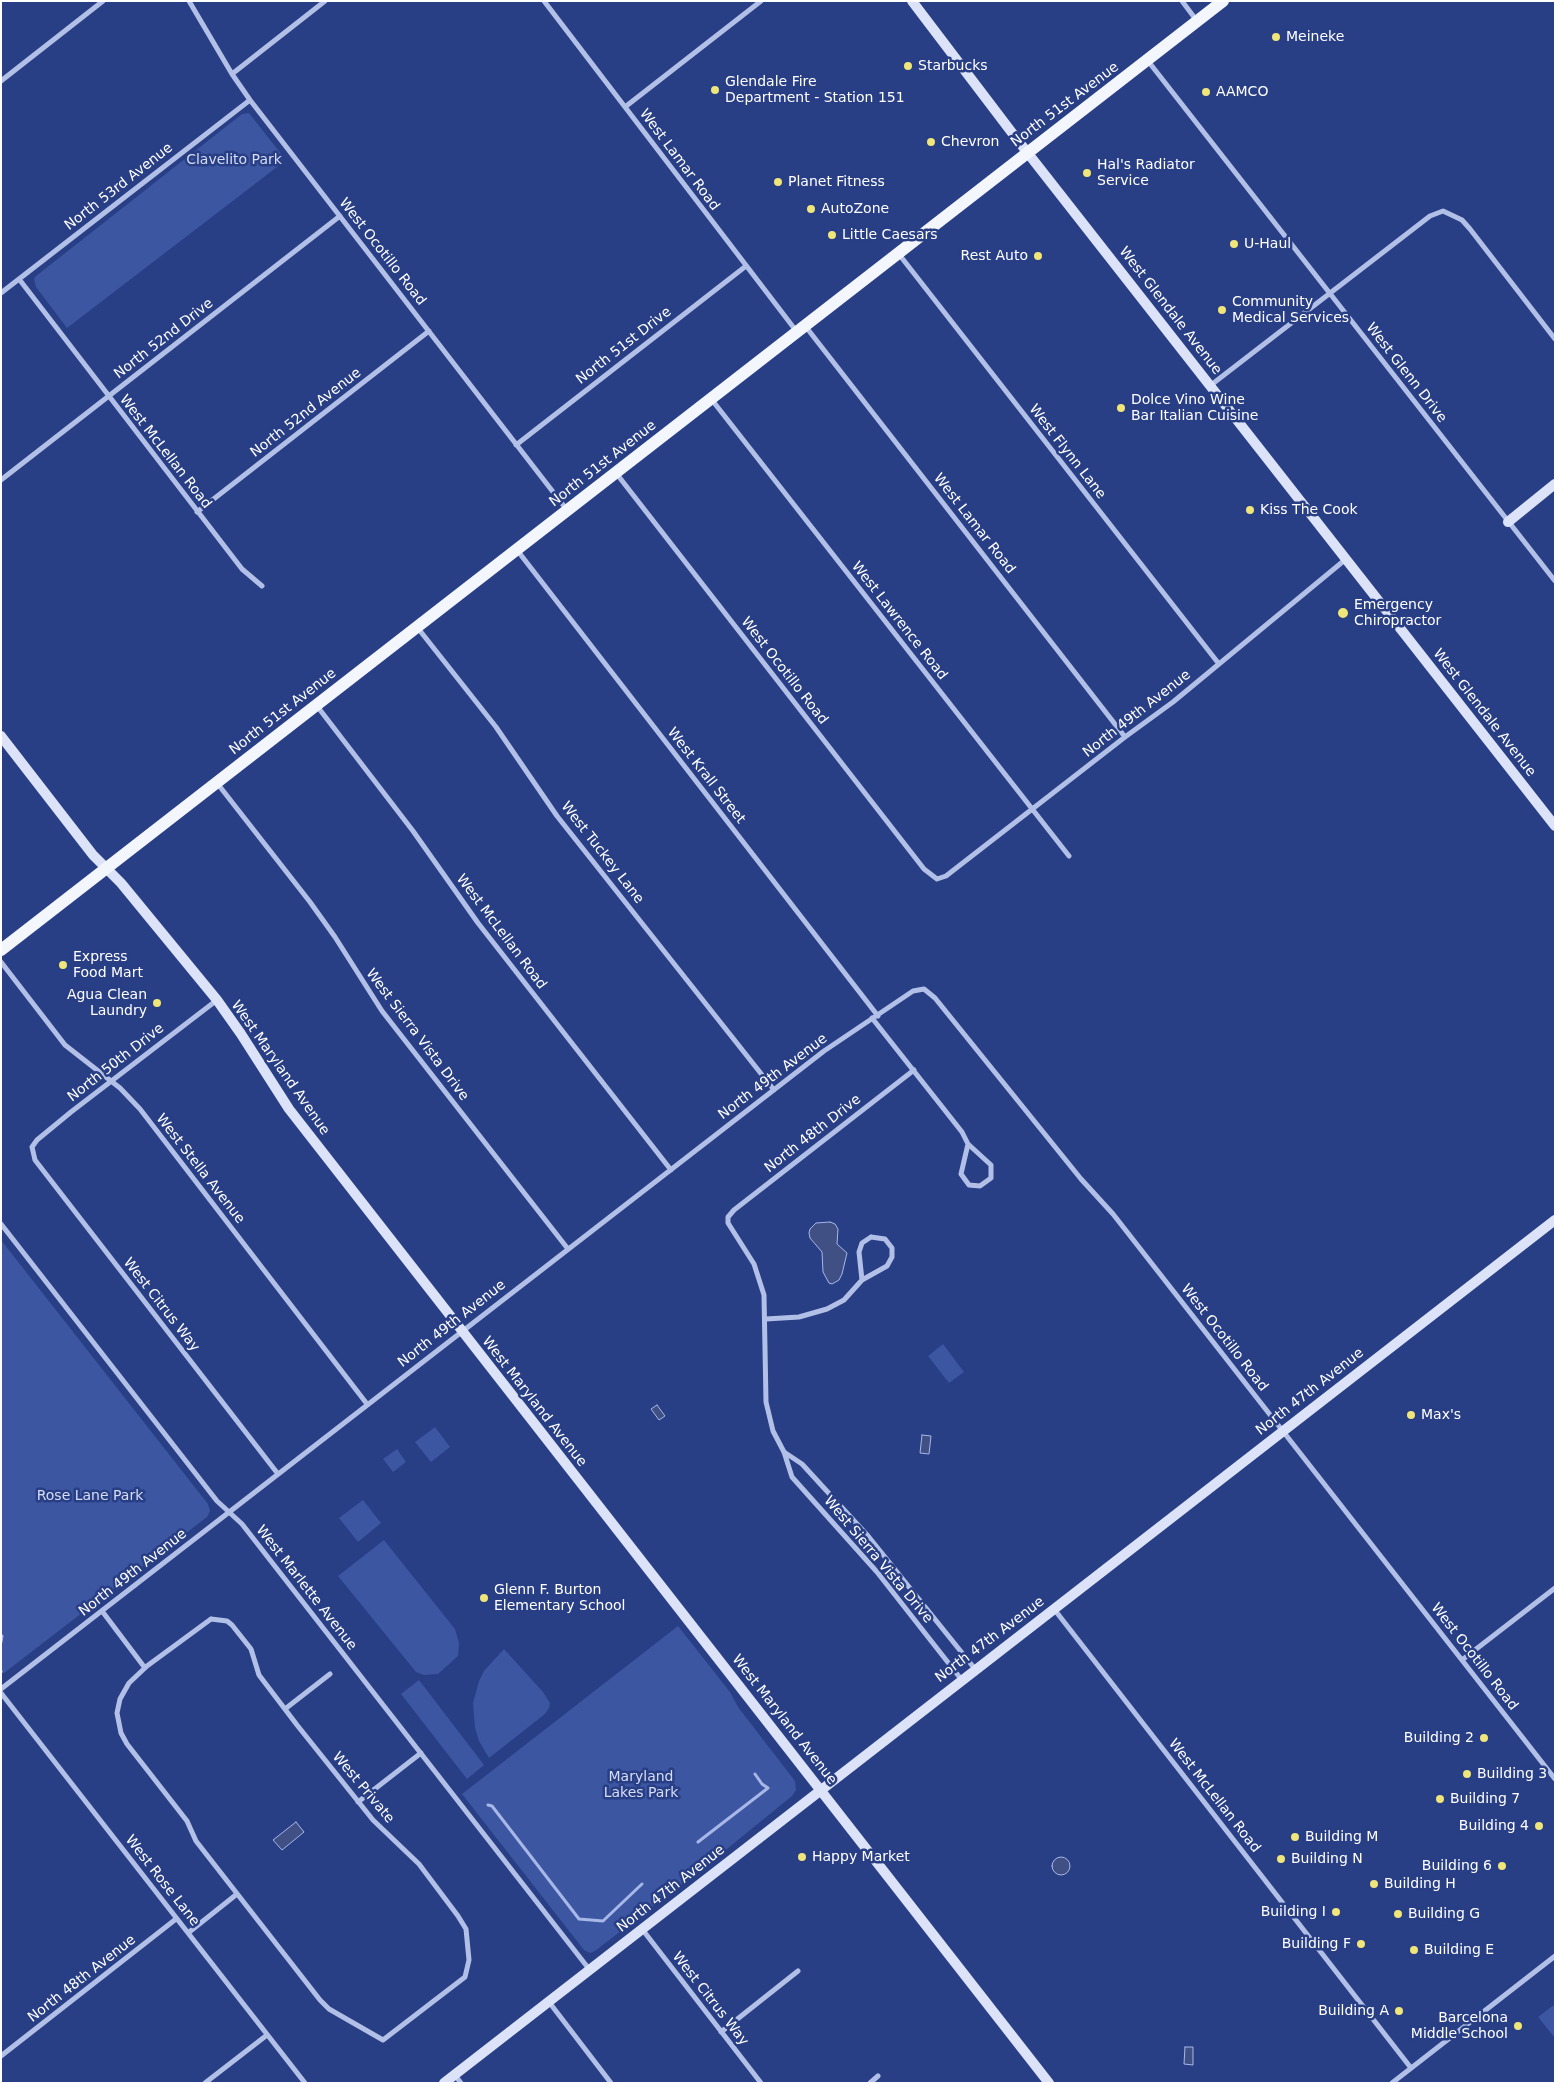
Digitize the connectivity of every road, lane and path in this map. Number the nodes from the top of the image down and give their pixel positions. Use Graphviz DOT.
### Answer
graph roads {
  1 [pos="103,1"];
  2 [pos="189,1"];
  3 [pos="325,1"];
  4 [pos="544,1"];
  5 [pos="761,1"];
  6 [pos="912,1"];
  7 [pos="1182,1"];
  8 [pos="1223,1"];
  9 [pos="1197,21"];
  10 [pos="1148,61"];
  11 [pos="232,74"];
  12 [pos="1,81"];
  13 [pos="250,100"];
  14 [pos="625,107"];
  15 [pos="1028,152"];
  16 [pos="340,216"];
  17 [pos="898,254"];
  18 [pos="746,266"];
  19 [pos="19,279"];
  20 [pos="1,293"];
  21 [pos="1329,293"];
  22 [pos="801,329"];
  23 [pos="429,331"];
  24 [pos="1555,339"];
  25 [pos="1211,385"];
  26 [pos="108,397"];
  27 [pos="711,399"];
  28 [pos="516,445"];
  29 [pos="616,473"];
  30 [pos="1,480"];
  31 [pos="1555,484"];
  32 [pos="567,510"];
  33 [pos="197,512"];
  34 [pos="1508,522"];
  35 [pos="516,550"];
  36 [pos="1346,559"];
  37 [pos="1555,582"];
  38 [pos="262,586"];
  39 [pos="417,627"];
  40 [pos="1219,664"];
  41 [pos="317,706"];
  42 [pos="1,736"];
  43 [pos="1125,736"];
  44 [pos="217,783"];
  45 [pos="1032,810"];
  46 [pos="1555,826"];
  47 [pos="1069,856"];
  48 [pos="107,868"];
  49 [pos="937,879"];
  50 [pos="1,950"];
  51 [pos="1,962"];
  52 [pos="924,989"];
  53 [pos="216,1000"];
  54 [pos="875,1017"];
  55 [pos="914,1070"];
  56 [pos="111,1081"];
  57 [pos="774,1090"];
  58 [pos="968,1144"];
  59 [pos="32,1147"];
  60 [pos="671,1170"];
  61 [pos="728,1217"];
  62 [pos="1555,1220"];
  63 [pos="1,1224"];
  64 [pos="568,1249"];
  65 [pos="862,1280"];
  66 [pos="766,1319"];
  67 [pos="462,1331"];
  68 [pos="367,1404"];
  69 [pos="1283,1431"];
  70 [pos="784,1452"];
  71 [pos="278,1474"];
  72 [pos="230,1512"];
  73 [pos="1555,1588"];
  74 [pos="1053,1609"];
  75 [pos="102,1611"];
  76 [pos="1462,1660"];
  77 [pos="145,1668"];
  78 [pos="975,1669"];
  79 [pos="330,1674"];
  80 [pos="961,1679"];
  81 [pos="1,1691"];
  82 [pos="285,1709"];
  83 [pos="421,1754"];
  84 [pos="1555,1778"];
  85 [pos="820,1790"];
  86 [pos="358,1802"];
  87 [pos="237,1894"];
  88 [pos="176,1919"];
  89 [pos="642,1929"];
  90 [pos="188,1933"];
  91 [pos="1555,1956"];
  92 [pos="589,1969"];
  93 [pos="798,1971"];
  94 [pos="548,2001"];
  95 [pos="721,2032"];
  96 [pos="267,2035"];
  97 [pos="1,2056"];
  98 [pos="1411,2068"];
  99 [pos="878,2076"];
  100 [pos="457,2079"];
  101 [pos="206,2083"];
  102 [pos="304,2083"];
  103 [pos="444,2083"];
  104 [pos="611,2083"];
  105 [pos="761,2083"];
  106 [pos="870,2083"];
  107 [pos="1049,2083"];
  108 [pos="1392,2083"];
  1 -- 12 [label="street"];
  2 -- 11 [label="street, West Ocotillo Road"];
  3 -- 11 [label="street"];
  4 -- 14 [label="street, West Lamar Road"];
  5 -- 14 [label="street"];
  6 -- 15 [label="street, West Glendale Avenue"];
  7 -- 9 [label="street"];
  8 -- 9 [label="main road, North 51st Avenue"];
  9 -- 10 [label="main road, North 51st Avenue"];
  10 -- 15 [label="main road, North 51st Avenue"];
  10 -- 21 [label="street, West Glenn Drive"];
  11 -- 13 [label="street, West Ocotillo Road"];
  13 -- 16 [label="street, West Ocotillo Road"];
  13 -- 19 [label="street, North 53rd Avenue"];
  14 -- 18 [label="street, West Lamar Road"];
  15 -- 17 [label="main road, North 51st Avenue"];
  15 -- 25 [label="street, West Glendale Avenue"];
  16 -- 23 [label="street, West Ocotillo Road"];
  16 -- 26 [label="street, North 52nd Drive"];
  17 -- 22 [label="main road, North 51st Avenue"];
  17 -- 40 [label="street, West Flynn Lane"];
  18 -- 22 [label="street, West Lamar Road"];
  18 -- 28 [label="street, North 51st Drive"];
  19 -- 20 [label="street, North 53rd Avenue"];
  19 -- 26 [label="street, West McLellan Road"];
  21 -- 24 [label="street"];
  21 -- 25 [label="street"];
  21 -- 34 [label="street, West Glenn Drive"];
  22 -- 27 [label="main road, North 51st Avenue"];
  22 -- 43 [label="street, West Lamar Road"];
  23 -- 28 [label="street, West Ocotillo Road"];
  23 -- 33 [label="street, North 52nd Avenue"];
  25 -- 36 [label="street, West Glendale Avenue"];
  26 -- 30 [label="street, North 52nd Drive"];
  26 -- 33 [label="street, West McLellan Road"];
  27 -- 29 [label="main road, North 51st Avenue"];
  27 -- 45 [label="street, West Lawrence Road"];
  28 -- 32 [label="street, West Ocotillo Road"];
  29 -- 32 [label="main road, North 51st Avenue"];
  29 -- 49 [label="street, West Ocotillo Road"];
  31 -- 34 [label="street"];
  32 -- 35 [label="main road, North 51st Avenue"];
  33 -- 38 [label="street, West McLellan Road"];
  34 -- 37 [label="street, West Glenn Drive"];
  35 -- 39 [label="main road, North 51st Avenue"];
  35 -- 54 [label="street, West Krall Street"];
  36 -- 40 [label="street, North 49th Avenue"];
  36 -- 46 [label="street, West Glendale Avenue"];
  39 -- 41 [label="main road, North 51st Avenue"];
  39 -- 57 [label="street, West Tuckey Lane"];
  40 -- 43 [label="street, North 49th Avenue"];
  41 -- 44 [label="main road, North 51st Avenue"];
  41 -- 60 [label="street, West McLellan Road"];
  42 -- 48 [label="street, West Maryland Avenue"];
  43 -- 45 [label="street, North 49th Avenue"];
  44 -- 48 [label="main road, North 51st Avenue"];
  44 -- 64 [label="street, West Sierra Vista Drive"];
  45 -- 47 [label="street, West Lawrence Road"];
  45 -- 49 [label="street, North 49th Avenue"];
  48 -- 50 [label="main road, North 51st Avenue"];
  48 -- 53 [label="street, West Maryland Avenue"];
  51 -- 56 [label="street, West Stella Avenue"];
  52 -- 54 [label="street, North 49th Avenue"];
  52 -- 69 [label="street, West Ocotillo Road"];
  53 -- 56 [label="street, North 50th Drive"];
  53 -- 67 [label="street, West Maryland Avenue"];
  54 -- 55 [label="street, West Krall Street"];
  54 -- 57 [label="street, North 49th Avenue"];
  55 -- 58 [label="street, West Krall Street"];
  55 -- 61 [label="street, North 48th Drive"];
  56 -- 59 [label="street, North 50th Drive"];
  56 -- 68 [label="street, West Stella Avenue"];
  57 -- 60 [label="street, North 49th Avenue"];
  58 -- 58 [label="street, West Krall Street"];
  59 -- 71 [label="street, West Citrus Way"];
  60 -- 64 [label="street, North 49th Avenue"];
  61 -- 66 [label="street, West Sierra Vista Drive"];
  62 -- 69 [label="street, North 47th Avenue"];
  63 -- 72 [label="street, West Marlette Avenue"];
  64 -- 67 [label="street, North 49th Avenue"];
  65 -- 65 [label="street"];
  65 -- 66 [label="street"];
  66 -- 70 [label="street, West Sierra Vista Drive"];
  67 -- 68 [label="street, North 49th Avenue"];
  67 -- 85 [label="street, West Maryland Avenue"];
  68 -- 71 [label="street, North 49th Avenue"];
  69 -- 74 [label="street, North 47th Avenue"];
  69 -- 76 [label="street, West Ocotillo Road"];
  70 -- 78 [label="street, West Sierra Vista Drive"];
  70 -- 80 [label="street, West Sierra Vista Drive"];
  71 -- 72 [label="street, North 49th Avenue"];
  72 -- 75 [label="street, North 49th Avenue"];
  72 -- 83 [label="street, West Marlette Avenue"];
  73 -- 76 [label="street"];
  74 -- 78 [label="street, North 47th Avenue"];
  74 -- 98 [label="street, West McLellan Road"];
  75 -- 77 [label="street"];
  75 -- 81 [label="street, North 49th Avenue"];
  76 -- 84 [label="street, West Ocotillo Road"];
  77 -- 82 [label="street, West Private"];
  77 -- 87 [label="street"];
  78 -- 80 [label="street, North 47th Avenue"];
  79 -- 82 [label="street"];
  80 -- 85 [label="street, North 47th Avenue"];
  81 -- 88 [label="street, West Rose Lane"];
  82 -- 86 [label="street, West Private"];
  83 -- 86 [label="street"];
  83 -- 92 [label="street, West Marlette Avenue"];
  85 -- 89 [label="street, North 47th Avenue"];
  85 -- 107 [label="street, West Maryland Avenue"];
  86 -- 87 [label="street, West Private"];
  87 -- 90 [label="street"];
  88 -- 90 [label="street, West Rose Lane"];
  88 -- 97 [label="street, North 48th Avenue"];
  89 -- 92 [label="street, North 47th Avenue"];
  89 -- 95 [label="street, West Citrus Way"];
  90 -- 96 [label="street, West Rose Lane"];
  91 -- 98 [label="street"];
  92 -- 94 [label="street, North 47th Avenue"];
  93 -- 95 [label="street"];
  94 -- 100 [label="street, North 47th Avenue"];
  94 -- 104 [label="street"];
  95 -- 105 [label="street, West Citrus Way"];
  96 -- 101 [label="street"];
  96 -- 102 [label="street, West Rose Lane"];
  98 -- 108 [label="street"];
  99 -- 106 [label="street"];
  100 -- 103 [label="street, North 47th Avenue"];
}
